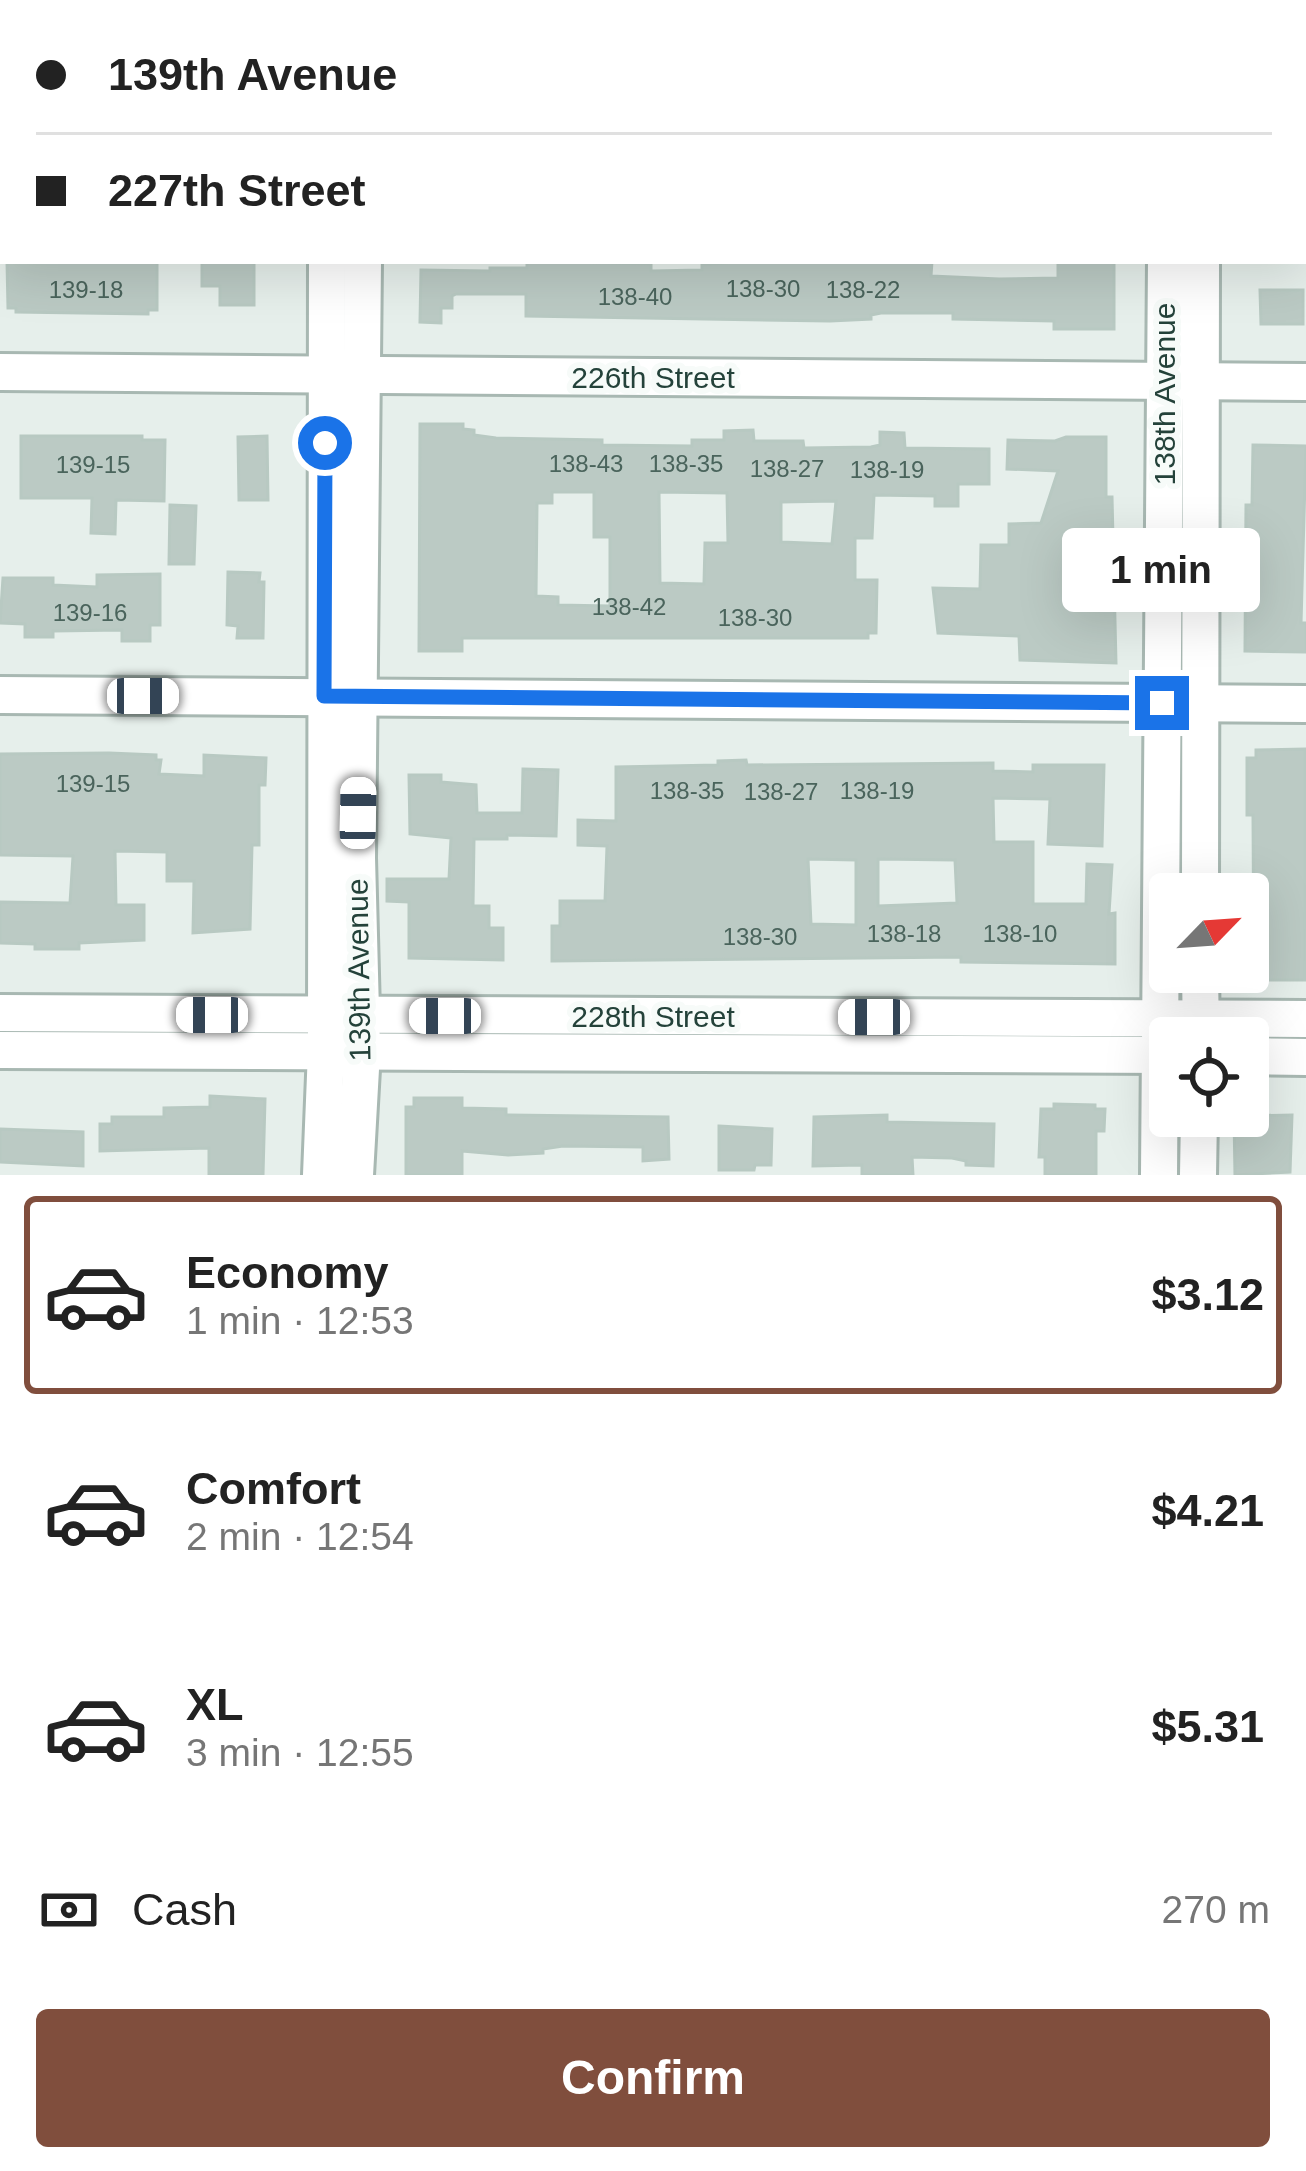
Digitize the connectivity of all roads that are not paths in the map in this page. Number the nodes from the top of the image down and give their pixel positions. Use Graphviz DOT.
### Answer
graph roads {
  1 [pos="327,264"];
  2 [pos="362,264"];
  3 [pos="1166,264"];
  4 [pos="1201,264"];
  5 [pos="0,372"];
  6 [pos="344,375"];
  7 [pos="1183,381"];
  8 [pos="1306,382"];
  9 [pos="0,695"];
  10 [pos="342,696"];
  11 [pos="1180,703"];
  12 [pos="1306,704"];
  13 [pos="1198,873"];
  14 [pos="0,1013"];
  15 [pos="1160,1017"];
  16 [pos="1149,1018"];
  17 [pos="1306,1018"];
  18 [pos="1269,1022"];
  19 [pos="344,1033"];
  20 [pos="0,1050"];
  21 [pos="1149,1055"];
  22 [pos="1269,1057"];
  23 [pos="1306,1057"];
  24 [pos="1161,1137"];
  25 [pos="1199,1137"];
  26 [pos="321,1175"];
  27 [pos="356,1175"];
  28 [pos="1159,1175"];
  29 [pos="1198,1175"];
  1 -- 6 [label="street, 139th Avenue"];
  2 -- 6 [label="street, 139th Avenue"];
  3 -- 7 [label="street, 138th Avenue"];
  4 -- 7 [label="street, 138th Avenue"];
  5 -- 6 [label="street, 226th Street"];
  6 -- 7 [label="street, 226th Street"];
  6 -- 10 [label="street, 139th Avenue"];
  7 -- 8 [label="street, 226th Street"];
  7 -- 11 [label="street, 138th Avenue"];
  9 -- 10 [label="street"];
  10 -- 11 [label="street"];
  10 -- 19 [label="street, 139th Avenue"];
  11 -- 12 [label="street"];
  11 -- 13 [label="street, 138th Avenue"];
  11 -- 15 [label="street, 138th Avenue"];
  14 -- 19 [label="street, 228th Street"];
  16 -- 19 [label="street, 228th Street"];
  17 -- 18 [label="street, 228th Street"];
  19 -- 20 [label="street, 228th Street"];
  19 -- 21 [label="street, 228th Street"];
  19 -- 26 [label="street, 139th Avenue"];
  19 -- 27 [label="street, 139th Avenue"];
  22 -- 23 [label="street"];
  24 -- 28 [label="street, 138th Avenue"];
  25 -- 29 [label="street"];
}
